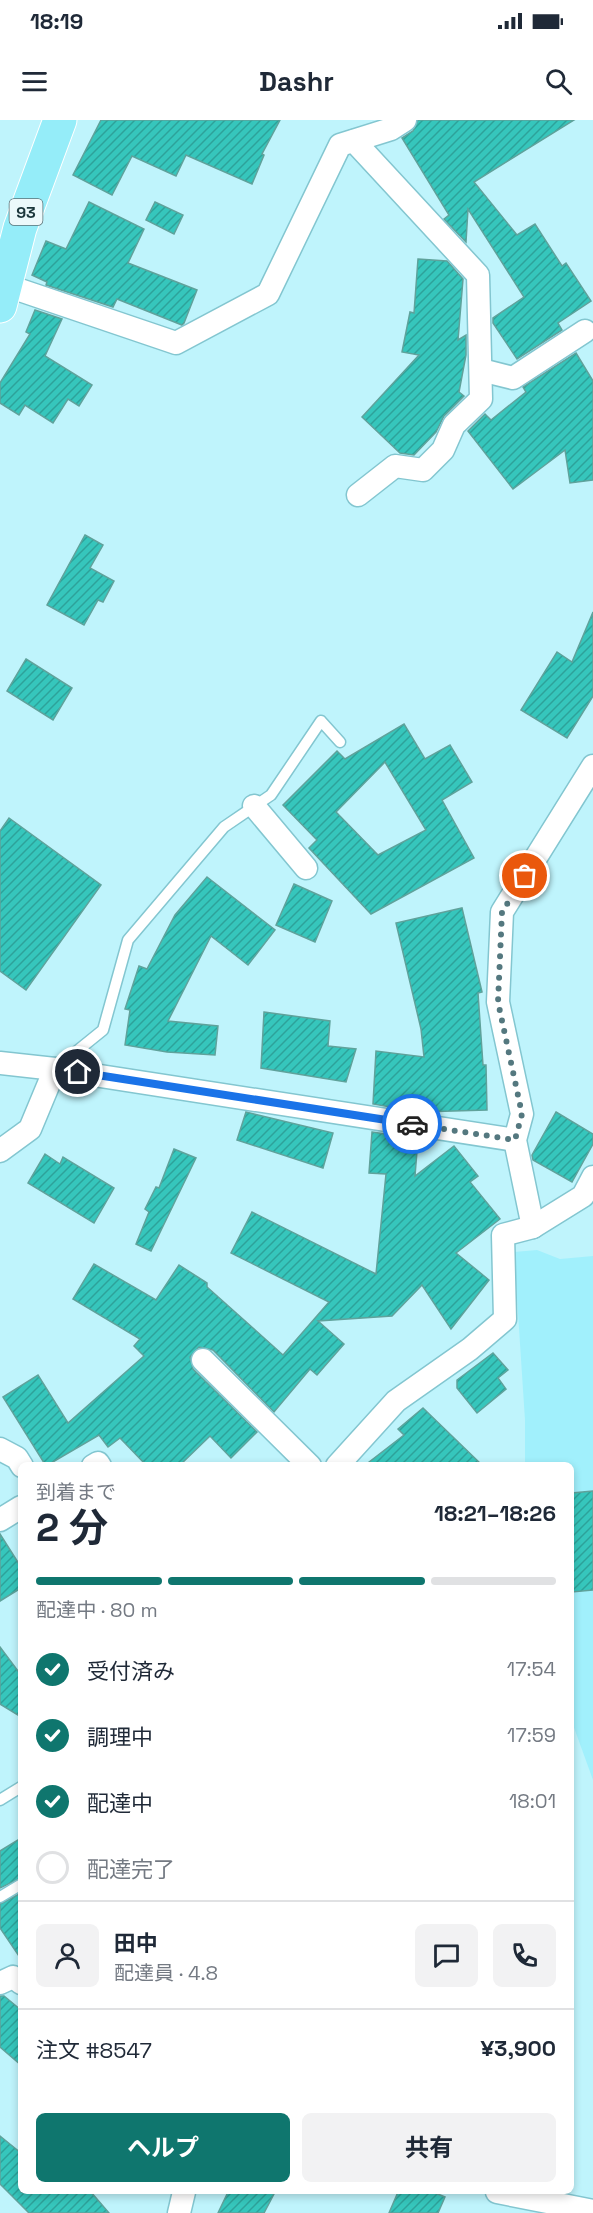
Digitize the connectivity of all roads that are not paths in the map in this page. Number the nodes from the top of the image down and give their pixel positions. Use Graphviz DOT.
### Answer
graph roads {
  1 [pos="60,120"];
  2 [pos="405,120"];
  3 [pos="354,141"];
  4 [pos="3,296"];
  5 [pos="585,331"];
  6 [pos="480,370"];
  7 [pos="358,495"];
  8 [pos="340,742"];
  9 [pos="593,766"];
  10 [pos="254,806"];
  11 [pos="306,868"];
  12 [pos="0,1063"];
  13 [pos="55,1069"];
  14 [pos="515,1140"];
  15 [pos="0,1151"];
  16 [pos="593,1177"];
  17 [pos="533,1227"];
  18 [pos="203,1360"];
  19 [pos="0,1449"];
  20 [pos="20,1462"];
  21 [pos="306,1462"];
  22 [pos="341,1462"];
  23 [pos="18,1509"];
  24 [pos="0,1520"];
  25 [pos="18,1789"];
  26 [pos="0,1800"];
  27 [pos="18,1886"];
  28 [pos="0,1897"];
  29 [pos="18,1981"];
  30 [pos="0,1983"];
  31 [pos="184,2194"];
  32 [pos="507,2194"];
  33 [pos="593,2211"];
  34 [pos="179,2213"];
  1 -- 4 [label="main road, 93"];
  2 -- 3 [label="street"];
  3 -- 4 [label="street"];
  3 -- 6 [label="street"];
  5 -- 6 [label="street"];
  6 -- 7 [label="street"];
  8 -- 10 [label="lane"];
  9 -- 14 [label="street"];
  10 -- 11 [label="street"];
  10 -- 13 [label="lane"];
  12 -- 13 [label="street"];
  13 -- 14 [label="street"];
  13 -- 15 [label="street"];
  14 -- 17 [label="street"];
  16 -- 17 [label="street"];
  17 -- 22 [label="street"];
  18 -- 21 [label="street"];
  19 -- 20 [label="street"];
  23 -- 24 [label="street"];
  25 -- 26 [label="lane"];
  27 -- 28 [label="lane"];
  29 -- 30 [label="street"];
  31 -- 34 [label="street"];
  32 -- 33 [label="street"];
}
